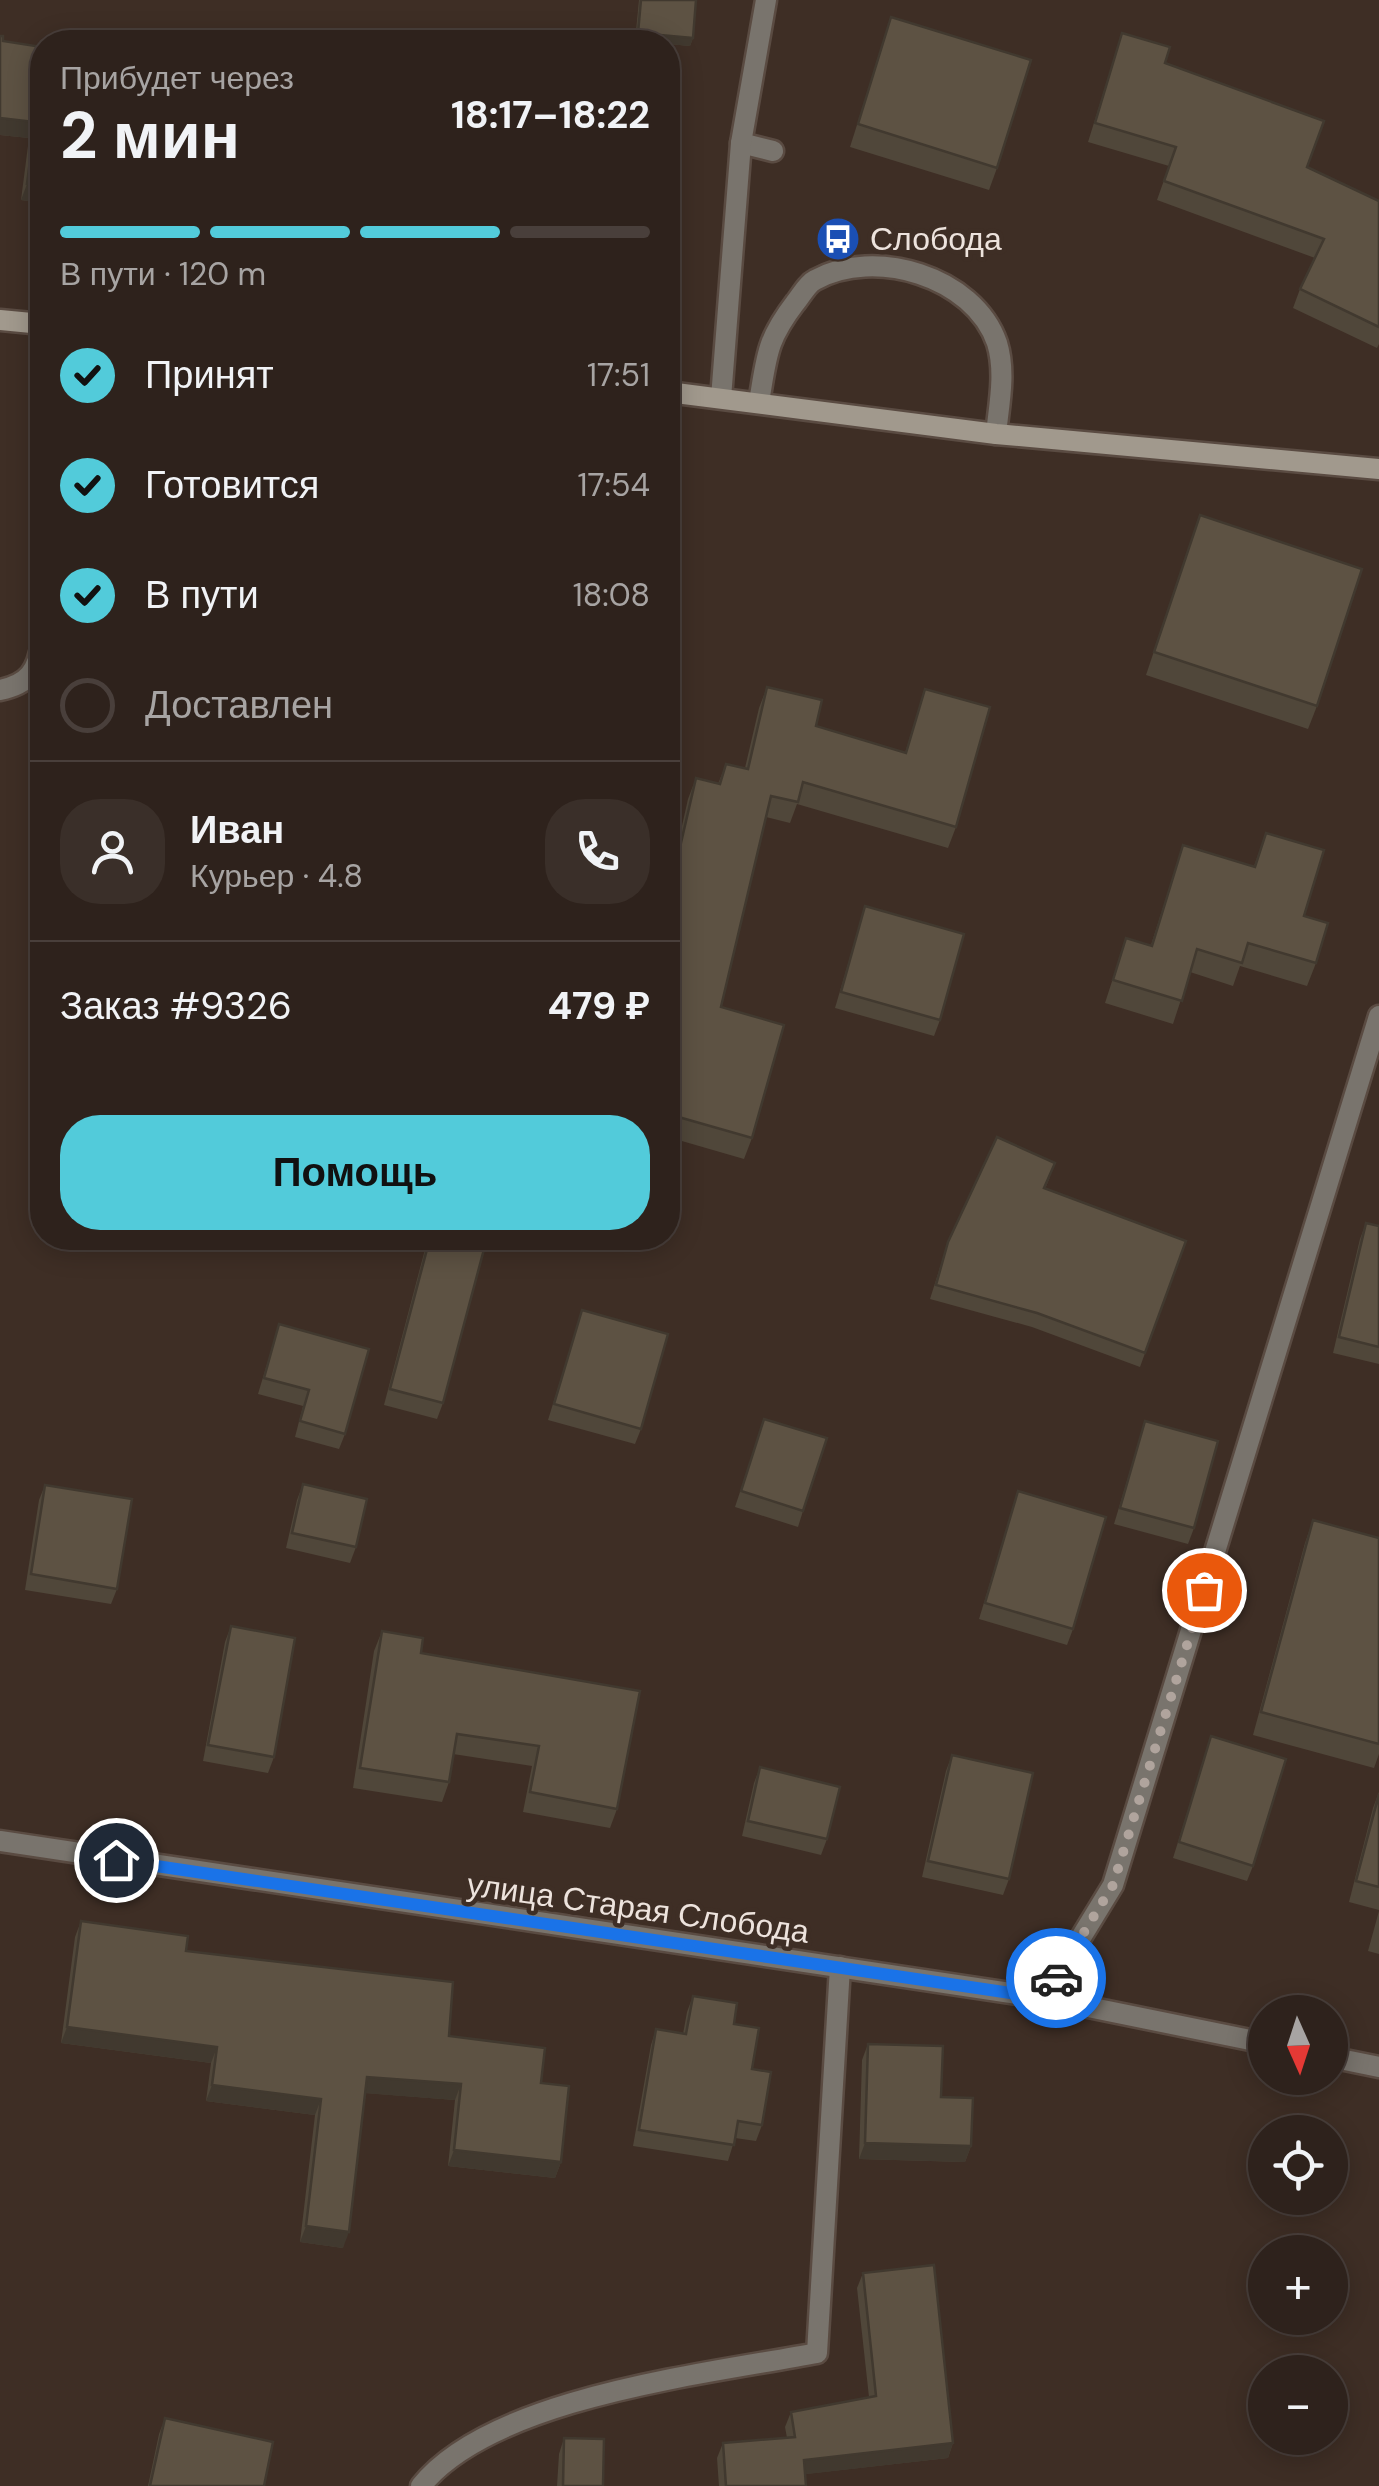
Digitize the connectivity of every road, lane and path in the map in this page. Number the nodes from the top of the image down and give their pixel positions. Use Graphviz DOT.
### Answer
graph roads {
  1 [pos="766,0"];
  2 [pos="741,143"];
  3 [pos="774,151"];
  4 [pos="0,320"];
  5 [pos="30,323"];
  6 [pos="680,393"];
  7 [pos="721,398"];
  8 [pos="758,402"];
  9 [pos="996,434"];
  10 [pos="1379,468"];
  11 [pos="30,676"];
  12 [pos="0,690"];
  13 [pos="1379,1016"];
  14 [pos="0,1841"];
  15 [pos="840,1967"];
  16 [pos="1044,1998"];
  17 [pos="1248,2040"];
  18 [pos="1348,2061"];
  19 [pos="1379,2067"];
  20 [pos="421,2486"];
  1 -- 2 [label="street"];
  2 -- 3 [label="street"];
  2 -- 7 [label="street"];
  4 -- 5 [label="street"];
  6 -- 7 [label="street"];
  7 -- 8 [label="street"];
  8 -- 9 [label="street"];
  8 -- 9 [label="street"];
  9 -- 10 [label="street"];
  11 -- 12 [label="street"];
  13 -- 16 [label="street"];
  14 -- 15 [label="street, улица Старая Слобода"];
  15 -- 16 [label="street, улица Старая Слобода"];
  15 -- 20 [label="street"];
  16 -- 17 [label="street, улица Старая Слобода"];
  18 -- 19 [label="street"];
}
